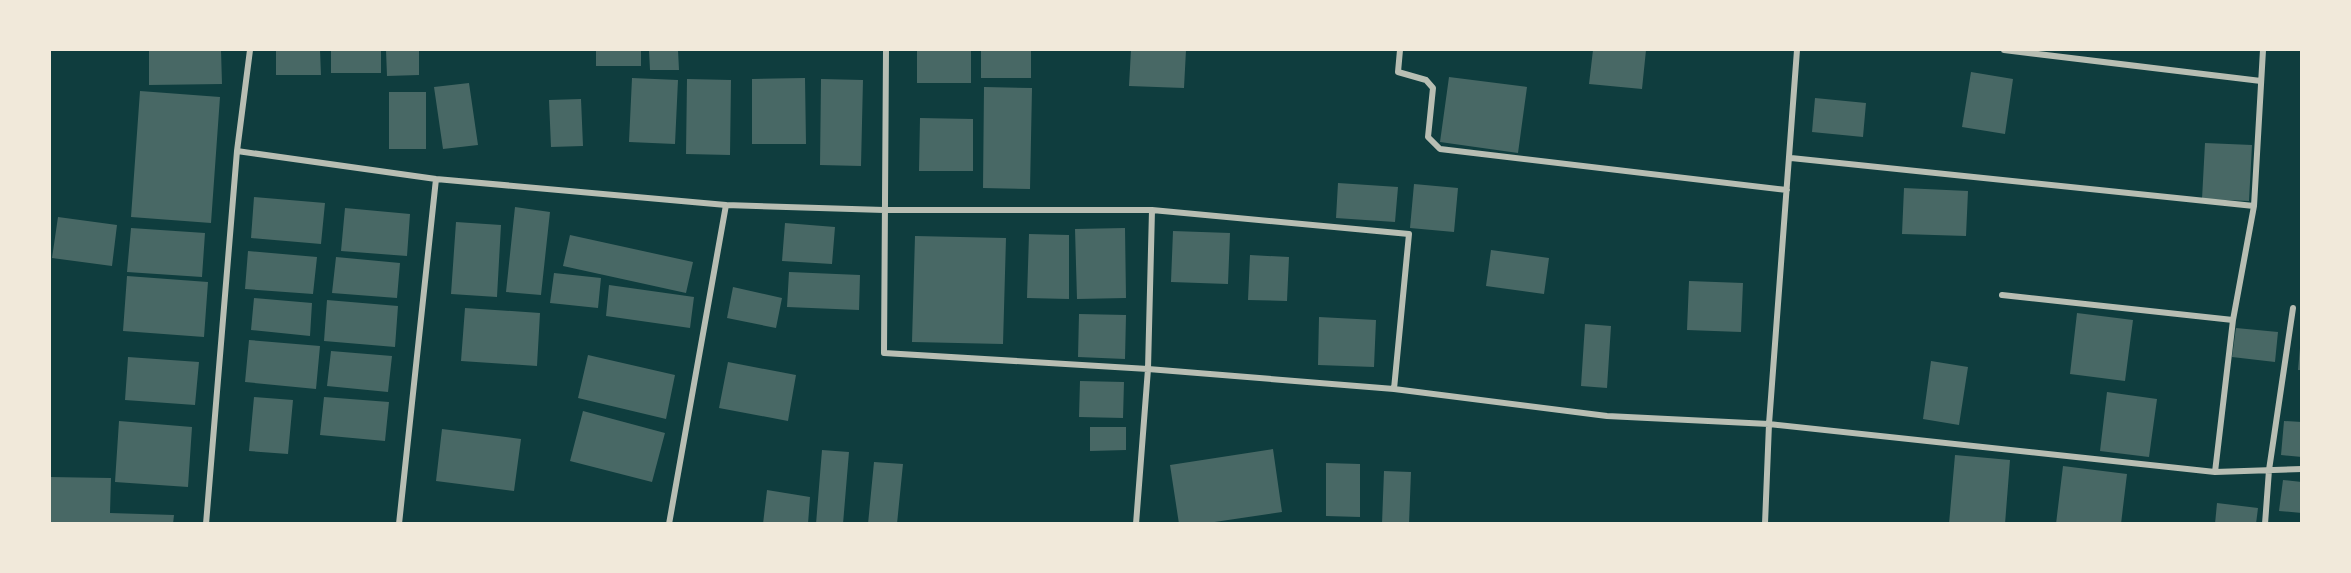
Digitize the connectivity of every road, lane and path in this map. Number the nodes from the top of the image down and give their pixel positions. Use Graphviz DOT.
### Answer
graph roads {
  1 [pos="250,50"];
  2 [pos="886,50"];
  3 [pos="1400,50"];
  4 [pos="1797,50"];
  5 [pos="2004,50"];
  6 [pos="2263,50"];
  7 [pos="2038,51"];
  8 [pos="2261,81"];
  9 [pos="237,150"];
  10 [pos="1791,158"];
  11 [pos="436,179"];
  12 [pos="1787,190"];
  13 [pos="726,205"];
  14 [pos="2254,206"];
  15 [pos="884,210"];
  16 [pos="1152,210"];
  17 [pos="2002,295"];
  18 [pos="2293,308"];
  19 [pos="2233,320"];
  20 [pos="1148,369"];
  21 [pos="1394,389"];
  22 [pos="1769,424"];
  23 [pos="2301,469"];
  24 [pos="2269,470"];
  25 [pos="2215,472"];
  26 [pos="206,524"];
  27 [pos="399,524"];
  28 [pos="669,524"];
  29 [pos="1136,524"];
  30 [pos="1765,524"];
  31 [pos="2265,524"];
  1 -- 9 [label="street"];
  2 -- 15 [label="street"];
  3 -- 12 [label="street"];
  4 -- 10 [label="street"];
  5 -- 7 [label="street"];
  6 -- 8 [label="street"];
  7 -- 8 [label="street"];
  8 -- 14 [label="street"];
  9 -- 11 [label="street"];
  9 -- 26 [label="street"];
  10 -- 12 [label="street"];
  10 -- 14 [label="street"];
  11 -- 13 [label="street"];
  11 -- 27 [label="street"];
  12 -- 22 [label="street"];
  13 -- 15 [label="street"];
  13 -- 28 [label="street"];
  14 -- 19 [label="street"];
  15 -- 16 [label="street"];
  15 -- 20 [label="street"];
  16 -- 20 [label="street"];
  16 -- 21 [label="street"];
  17 -- 19 [label="street"];
  18 -- 24 [label="street"];
  19 -- 25 [label="street"];
  20 -- 21 [label="street"];
  20 -- 29 [label="street"];
  21 -- 22 [label="street"];
  22 -- 25 [label="street"];
  22 -- 30 [label="street"];
  23 -- 24 [label="street"];
  24 -- 25 [label="street"];
  24 -- 31 [label="street"];
}
